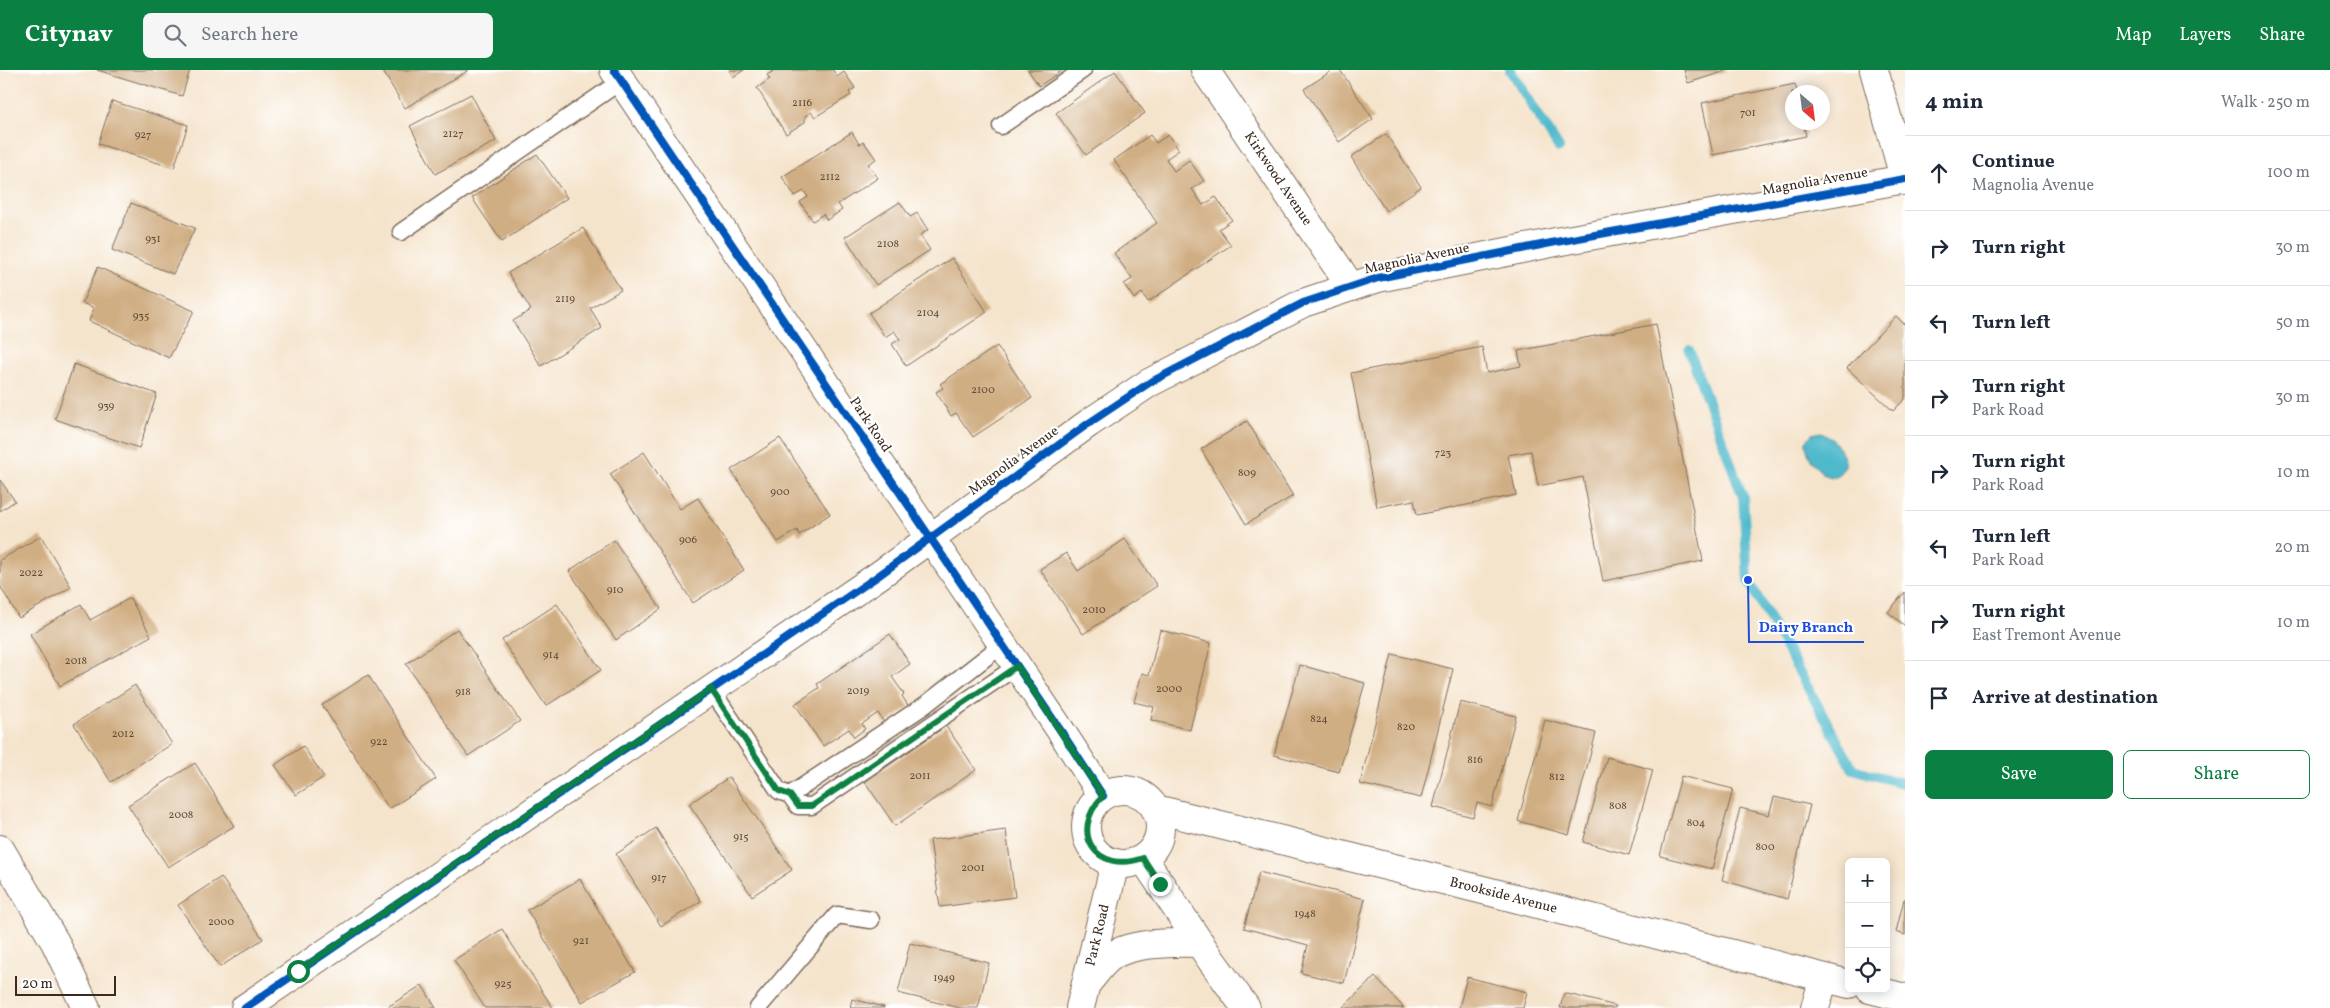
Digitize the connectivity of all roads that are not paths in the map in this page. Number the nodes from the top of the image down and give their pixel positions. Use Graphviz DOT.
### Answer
graph roads {
  1 [pos="1083,70"];
  2 [pos="1205,70"];
  3 [pos="1874,70"];
  4 [pos="617,75"];
  5 [pos="1001,126"];
  6 [pos="1905,180"];
  7 [pos="401,232"];
  8 [pos="1351,287"];
  9 [pos="930,537"];
  10 [pos="1010,655"];
  11 [pos="711,689"];
  12 [pos="790,795"];
  13 [pos="1103,796"];
  14 [pos="1156,809"];
  15 [pos="0,849"];
  16 [pos="1143,858"];
  17 [pos="1115,863"];
  18 [pos="871,920"];
  19 [pos="1200,943"];
  20 [pos="1836,981"];
  21 [pos="1886,993"];
  22 [pos="1083,996"];
  23 [pos="1905,998"];
  24 [pos="86,1008"];
  25 [pos="245,1008"];
  26 [pos="758,1008"];
  27 [pos="1246,1008"];
  28 [pos="1815,1008"];
  1 -- 5 [label="lane"];
  2 -- 8 [label="street, Kirkwood Avenue"];
  3 -- 6 [label="street"];
  4 -- 7 [label="lane"];
  4 -- 9 [label="street, Park Road"];
  6 -- 8 [label="street, Magnolia Avenue"];
  8 -- 9 [label="street, Magnolia Avenue"];
  9 -- 10 [label="street, Park Road"];
  9 -- 11 [label="street, Magnolia Avenue"];
  10 -- 12 [label="lane"];
  10 -- 12 [label="lane"];
  10 -- 13 [label="street, Park Road"];
  11 -- 12 [label="lane"];
  11 -- 25 [label="street, Magnolia Avenue"];
  13 -- 14 [label="street"];
  13 -- 17 [label="street"];
  14 -- 16 [label="street"];
  14 -- 20 [label="street, Brookside Avenue"];
  15 -- 24 [label="street"];
  16 -- 17 [label="street"];
  16 -- 19 [label="street"];
  17 -- 22 [label="street, Park Road"];
  18 -- 26 [label="lane"];
  19 -- 22 [label="street"];
  19 -- 27 [label="street"];
  20 -- 28 [label="street"];
  21 -- 23 [label="street"];
}
